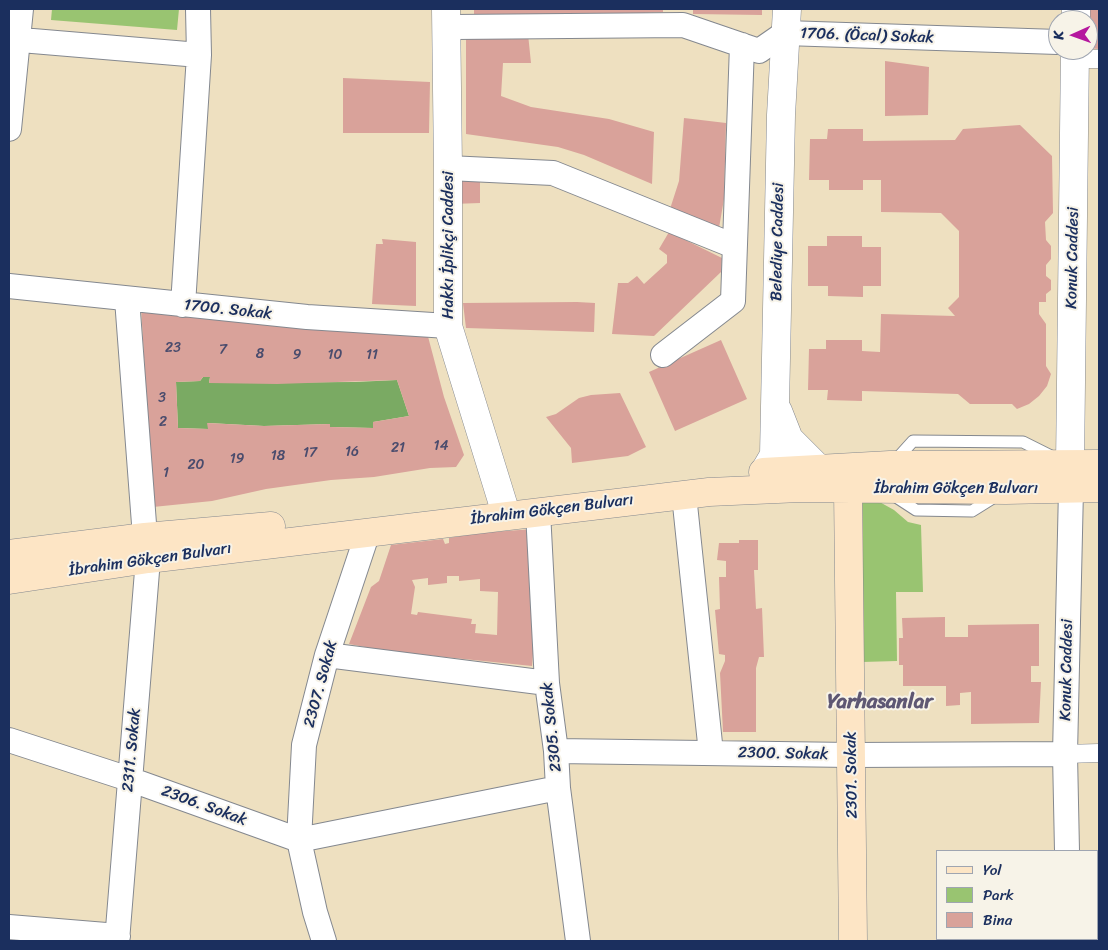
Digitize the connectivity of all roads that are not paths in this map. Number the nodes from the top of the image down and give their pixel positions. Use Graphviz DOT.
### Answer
graph roads {
  1 [pos="21,9"];
  2 [pos="198,9"];
  3 [pos="446,17"];
  4 [pos="683,17"];
  5 [pos="786,21"];
  6 [pos="14,39"];
  7 [pos="742,45"];
  8 [pos="1048,50"];
  9 [pos="199,55"];
  10 [pos="1077,60"];
  11 [pos="9,129"];
  12 [pos="448,168"];
  13 [pos="734,246"];
  14 [pos="9,286"];
  15 [pos="127,299"];
  16 [pos="183,306"];
  17 [pos="448,326"];
  18 [pos="663,355"];
  19 [pos="776,405"];
  20 [pos="1099,464"];
  21 [pos="818,468"];
  22 [pos="764,472"];
  23 [pos="887,477"];
  24 [pos="1070,477"];
  25 [pos="1099,488"];
  26 [pos="848,489"];
  27 [pos="684,494"];
  28 [pos="503,504"];
  29 [pos="538,512"];
  30 [pos="368,532"];
  31 [pos="146,548"];
  32 [pos="9,554"];
  33 [pos="9,580"];
  34 [pos="327,655"];
  35 [pos="547,683"];
  36 [pos="9,740"];
  37 [pos="556,751"];
  38 [pos="1099,752"];
  39 [pos="712,753"];
  40 [pos="1065,754"];
  41 [pos="851,755"];
  42 [pos="129,779"];
  43 [pos="558,788"];
  44 [pos="299,840"];
  45 [pos="1068,850"];
  46 [pos="9,928"];
  47 [pos="118,939"];
  48 [pos="324,941"];
  49 [pos="578,941"];
  50 [pos="854,941"];
  1 -- 6 [label="street"];
  2 -- 9 [label="street"];
  3 -- 4 [label="street, 1706. (Öcal) Sokak"];
  3 -- 12 [label="street, Hakkı İplikçi Caddesi"];
  4 -- 7 [label="street, 1706. (Öcal) Sokak"];
  5 -- 7 [label="street, 1706. (Öcal) Sokak"];
  5 -- 8 [label="street, 1706. (Öcal) Sokak"];
  5 -- 19 [label="street, Belediye Caddesi"];
  6 -- 9 [label="street"];
  6 -- 11 [label="street"];
  7 -- 13 [label="street"];
  9 -- 16 [label="street"];
  10 -- 24 [label="street, Konuk Caddesi"];
  12 -- 13 [label="street"];
  12 -- 17 [label="street, Hakkı İplikçi Caddesi"];
  13 -- 18 [label="street"];
  14 -- 15 [label="street, 1700. Sokak"];
  15 -- 16 [label="street, 1700. Sokak"];
  15 -- 31 [label="street, 2311. Sokak"];
  16 -- 17 [label="street, 1700. Sokak"];
  17 -- 28 [label="street, Hakkı İplikçi Caddesi"];
  19 -- 21 [label="street"];
  19 -- 22 [label="street, Belediye Caddesi"];
  20 -- 24 [label="main road, İbrahim Gökçen Bulvarı"];
  21 -- 22 [label="main road, İbrahim Gökçen Bulvarı"];
  21 -- 23 [label="main road, İbrahim Gökçen Bulvarı"];
  21 -- 26 [label="street"];
  22 -- 28 [label="main road, İbrahim Gökçen Bulvarı"];
  23 -- 24 [label="main road, İbrahim Gökçen Bulvarı"];
  23 -- 24 [label="main road, İbrahim Gökçen Bulvarı"];
  23 -- 26 [label="main road, İbrahim Gökçen Bulvarı"];
  24 -- 25 [label="main road, İbrahim Gökçen Bulvarı"];
  24 -- 40 [label="street, Konuk Caddesi"];
  26 -- 27 [label="main road, İbrahim Gökçen Bulvarı"];
  26 -- 41 [label="main road, 2301. Sokak"];
  27 -- 29 [label="main road, İbrahim Gökçen Bulvarı"];
  27 -- 39 [label="street"];
  28 -- 31 [label="main road, İbrahim Gökçen Bulvarı"];
  29 -- 30 [label="main road, İbrahim Gökçen Bulvarı"];
  29 -- 35 [label="street, 2305. Sokak"];
  30 -- 31 [label="main road, İbrahim Gökçen Bulvarı"];
  30 -- 34 [label="street, 2307. Sokak"];
  31 -- 32 [label="main road, İbrahim Gökçen Bulvarı"];
  31 -- 33 [label="main road, İbrahim Gökçen Bulvarı"];
  31 -- 42 [label="street, 2311. Sokak"];
  34 -- 35 [label="street"];
  34 -- 44 [label="street, 2307. Sokak"];
  35 -- 37 [label="street, 2305. Sokak"];
  36 -- 42 [label="street, 2306. Sokak"];
  37 -- 39 [label="street, 2300. Sokak"];
  37 -- 43 [label="street, 2305. Sokak"];
  38 -- 40 [label="street, 2300. Sokak"];
  39 -- 41 [label="street, 2300. Sokak"];
  40 -- 41 [label="street, 2300. Sokak"];
  40 -- 45 [label="street, Konuk Caddesi"];
  41 -- 50 [label="main road, 2301. Sokak"];
  42 -- 44 [label="street, 2306. Sokak"];
  42 -- 47 [label="street, 2311. Sokak"];
  43 -- 44 [label="street"];
  43 -- 49 [label="street, 2305. Sokak"];
  44 -- 48 [label="street"];
  46 -- 47 [label="street"];
}
